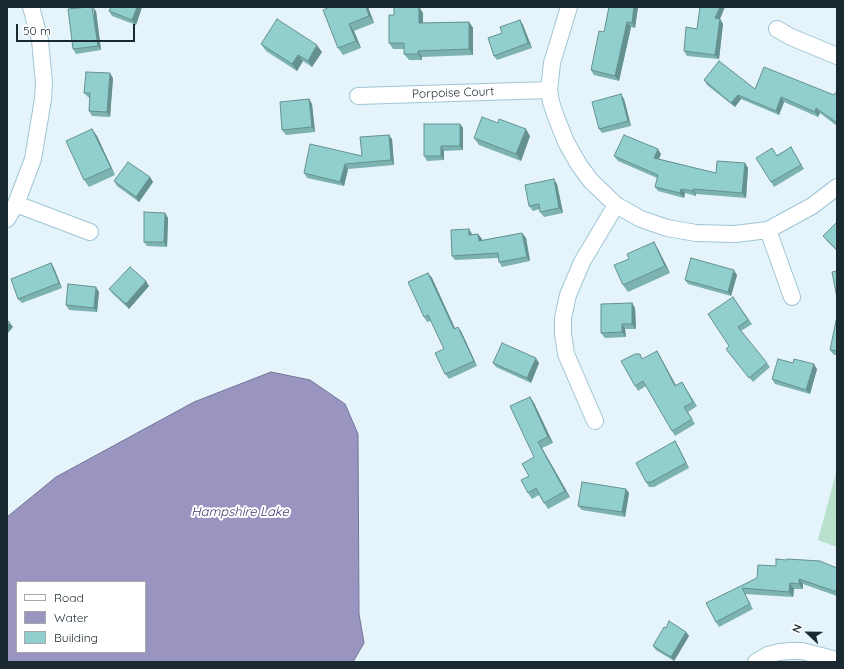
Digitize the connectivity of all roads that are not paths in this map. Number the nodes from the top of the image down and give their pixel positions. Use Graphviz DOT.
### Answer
graph roads {
  1 [pos="31,7"];
  2 [pos="569,7"];
  3 [pos="777,29"];
  4 [pos="837,56"];
  5 [pos="549,90"];
  6 [pos="358,96"];
  7 [pos="837,187"];
  8 [pos="16,204"];
  9 [pos="616,205"];
  10 [pos="7,219"];
  11 [pos="768,230"];
  12 [pos="90,232"];
  13 [pos="792,297"];
  14 [pos="595,421"];
  15 [pos="837,660"];
  16 [pos="756,662"];
  1 -- 8 [label="street"];
  2 -- 5 [label="street"];
  3 -- 4 [label="street"];
  5 -- 6 [label="street, Porpoise Court"];
  5 -- 9 [label="street"];
  7 -- 11 [label="street"];
  8 -- 10 [label="street"];
  8 -- 12 [label="street"];
  9 -- 11 [label="street"];
  9 -- 14 [label="street"];
  11 -- 13 [label="street"];
  15 -- 16 [label="street"];
}
